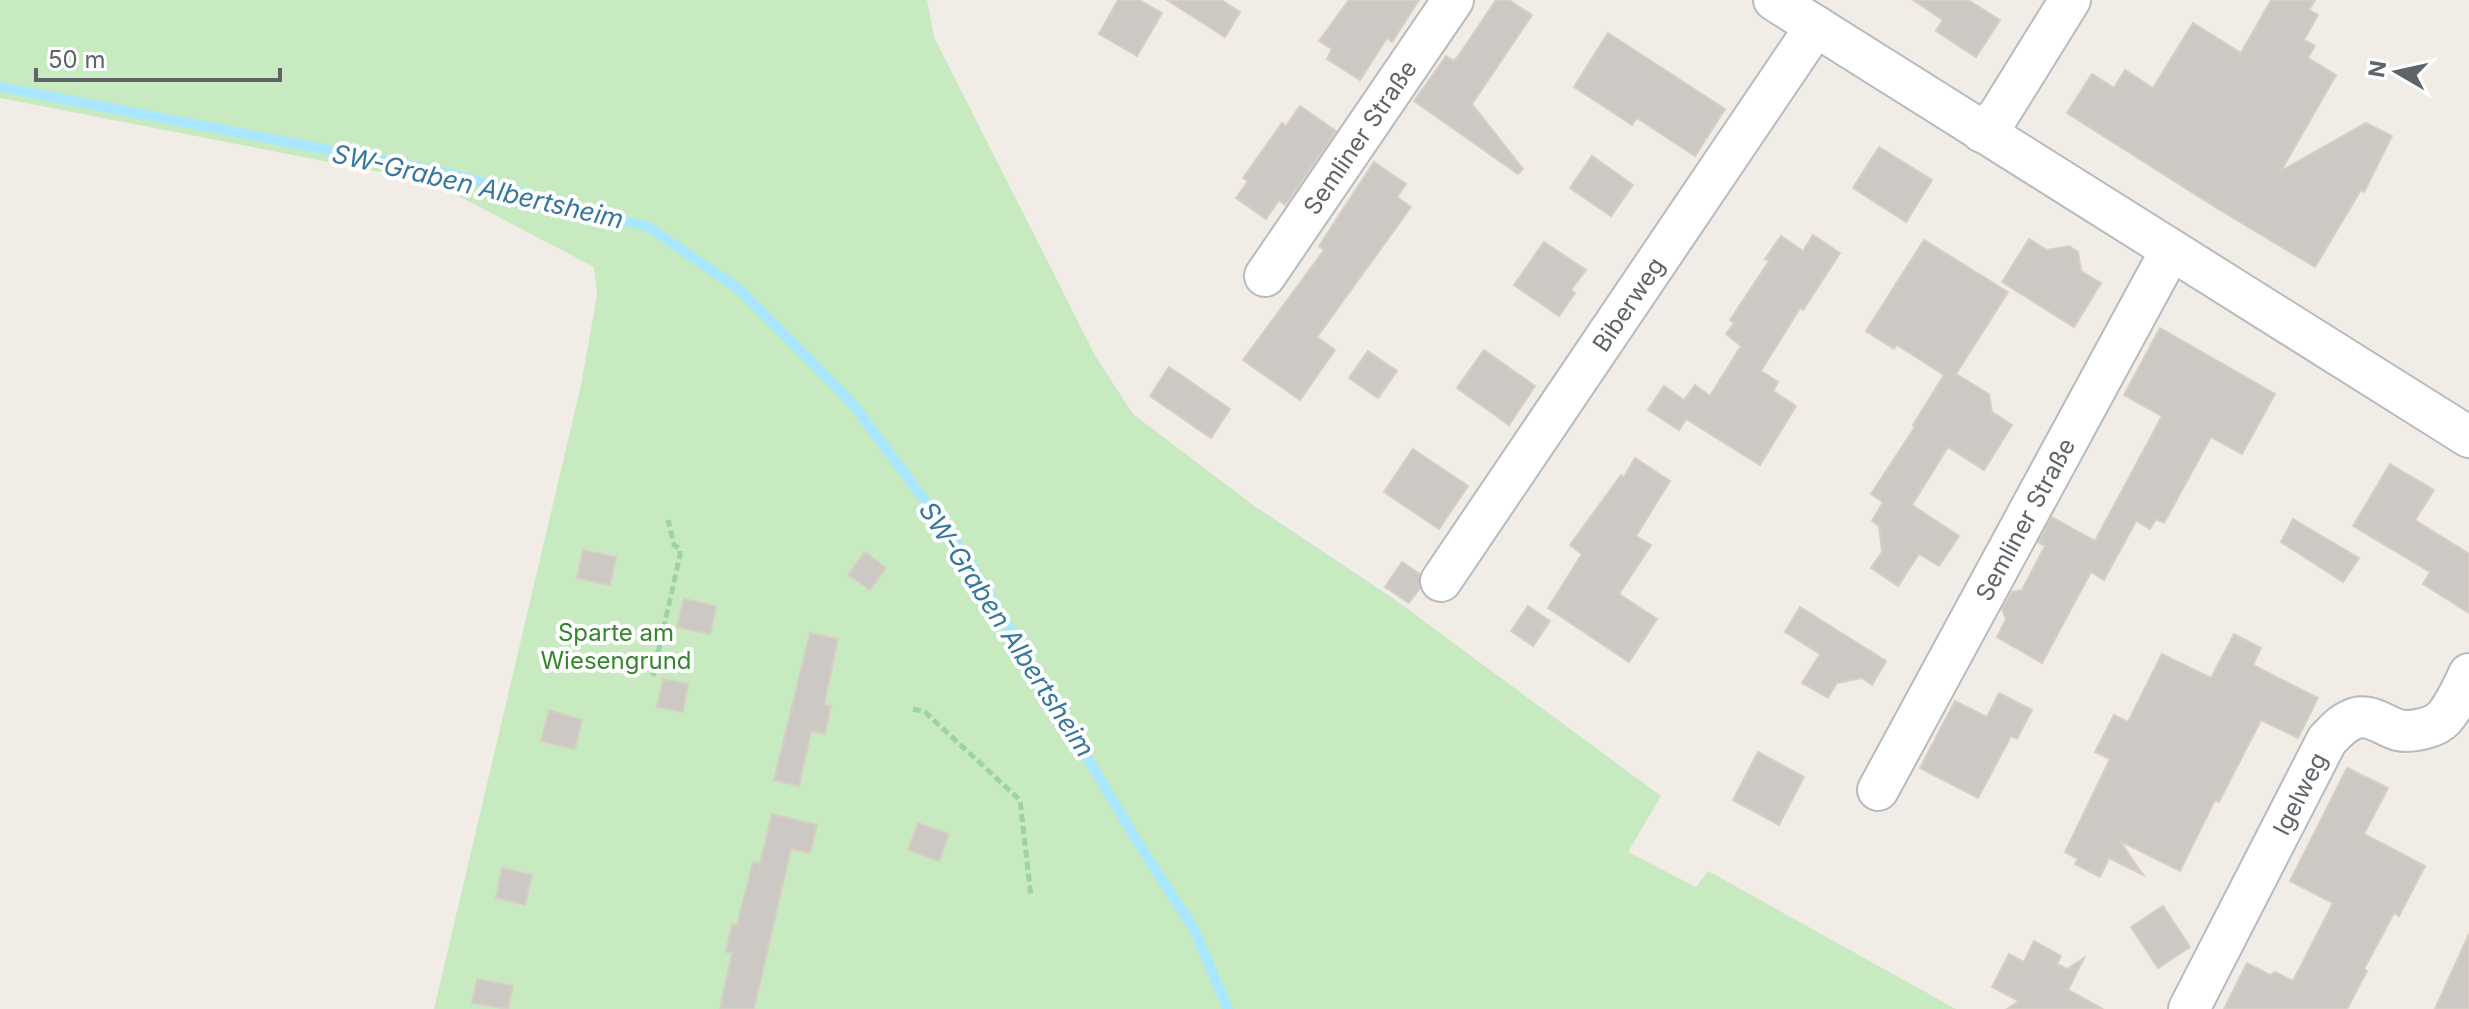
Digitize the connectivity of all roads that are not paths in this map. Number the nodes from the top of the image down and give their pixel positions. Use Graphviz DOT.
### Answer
graph roads {
  1 [pos="1453,0"];
  2 [pos="1774,0"];
  3 [pos="2070,0"];
  4 [pos="1816,26"];
  5 [pos="1982,132"];
  6 [pos="2171,250"];
  7 [pos="1265,276"];
  8 [pos="2469,437"];
  9 [pos="1441,581"];
  10 [pos="2469,674"];
  11 [pos="1878,790"];
  12 [pos="2189,1009"];
  1 -- 7 [label="street, Semliner Straße"];
  2 -- 4 [label="street"];
  3 -- 5 [label="street"];
  4 -- 5 [label="street"];
  4 -- 9 [label="street, Biberweg"];
  5 -- 6 [label="street"];
  6 -- 8 [label="street"];
  6 -- 11 [label="street, Semliner Straße"];
  10 -- 12 [label="street, Igelweg"];
}
